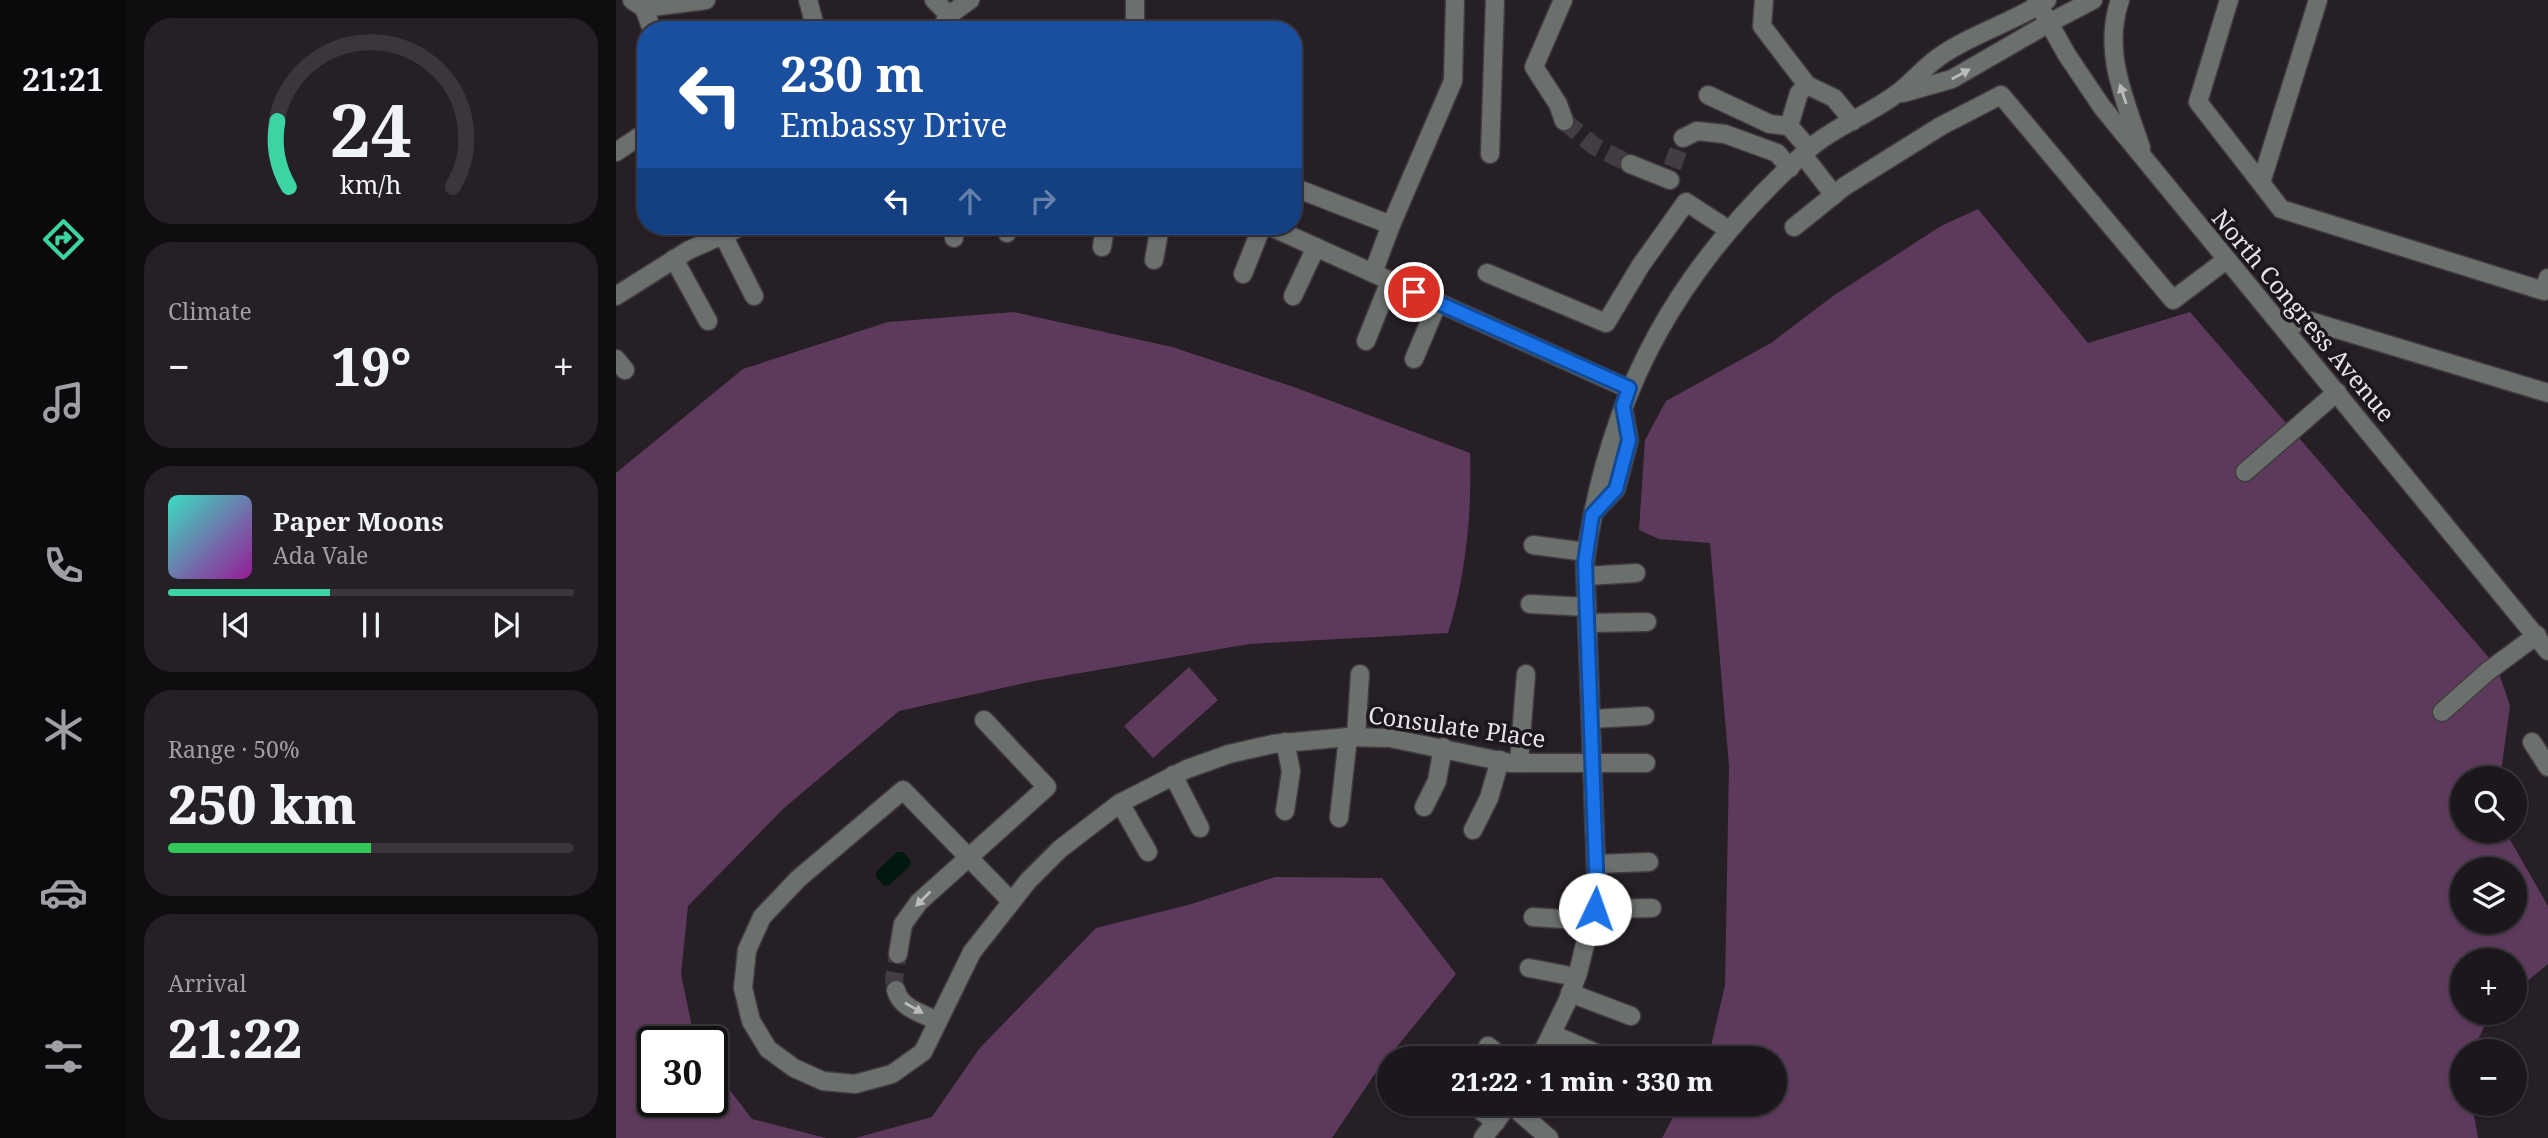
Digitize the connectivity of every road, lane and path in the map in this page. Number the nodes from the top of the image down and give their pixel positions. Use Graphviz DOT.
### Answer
graph roads {
  1 [pos="706,0"];
  2 [pos="808,0"];
  3 [pos="934,0"];
  4 [pos="970,0"];
  5 [pos="1135,0"];
  6 [pos="1455,0"];
  7 [pos="1495,0"];
  8 [pos="1563,0"];
  9 [pos="1764,0"];
  10 [pos="2093,0"];
  11 [pos="2120,0"];
  12 [pos="2229,0"];
  13 [pos="2318,0"];
  14 [pos="2040,2"];
  15 [pos="639,3"];
  16 [pos="648,21"];
  17 [pos="814,21"];
  18 [pos="944,21"];
  19 [pos="945,21"];
  20 [pos="1135,21"];
  21 [pos="2049,23"];
  22 [pos="1807,85"];
  23 [pos="1708,95"];
  24 [pos="1896,95"];
  25 [pos="1564,121"];
  26 [pos="1853,121"];
  27 [pos="1789,126"];
  28 [pos="637,138"];
  29 [pos="1683,138"];
  30 [pos="616,152"];
  31 [pos="1490,154"];
  32 [pos="1801,157"];
  33 [pos="2144,158"];
  34 [pos="1630,164"];
  35 [pos="2261,183"];
  36 [pos="1302,190"];
  37 [pos="1834,195"];
  38 [pos="1686,202"];
  39 [pos="1391,225"];
  40 [pos="1794,227"];
  41 [pos="1729,230"];
  42 [pos="723,235"];
  43 [pos="1104,235"];
  44 [pos="1158,235"];
  45 [pos="1258,235"];
  46 [pos="1289,235"];
  47 [pos="1102,247"];
  48 [pos="1315,247"];
  49 [pos="674,259"];
  50 [pos="1154,260"];
  51 [pos="2227,260"];
  52 [pos="1373,273"];
  53 [pos="1487,273"];
  54 [pos="1243,274"];
  55 [pos="2548,278"];
  56 [pos="1391,281"];
  57 [pos="616,296"];
  58 [pos="754,296"];
  59 [pos="1293,296"];
  60 [pos="1438,302"];
  61 [pos="708,321"];
  62 [pos="2282,325"];
  63 [pos="1366,341"];
  64 [pos="1414,359"];
  65 [pos="1629,388"];
  66 [pos="2337,392"];
  67 [pos="2548,393"];
  68 [pos="1623,406"];
  69 [pos="2245,472"];
  70 [pos="1592,515"];
  71 [pos="1533,545"];
  72 [pos="1586,552"];
  73 [pos="1636,573"];
  74 [pos="1586,576"];
  75 [pos="1530,604"];
  76 [pos="1587,615"];
  77 [pos="1647,622"];
  78 [pos="2537,635"];
  79 [pos="2548,651"];
  80 [pos="1360,674"];
  81 [pos="1525,674"];
  82 [pos="2441,712"];
  83 [pos="1645,716"];
  84 [pos="1591,719"];
  85 [pos="984,720"];
  86 [pos="1352,737"];
  87 [pos="1285,742"];
  88 [pos="2532,742"];
  89 [pos="1443,747"];
  90 [pos="1500,760"];
  91 [pos="1519,763"];
  92 [pos="1646,763"];
  93 [pos="1592,764"];
  94 [pos="2548,767"];
  95 [pos="1173,775"];
  96 [pos="1120,803"];
  97 [pos="1424,807"];
  98 [pos="1285,811"];
  99 [pos="1339,818"];
  100 [pos="1200,828"];
  101 [pos="1473,830"];
  102 [pos="1148,852"];
  103 [pos="970,858"];
  104 [pos="1649,862"];
  105 [pos="1596,864"];
  106 [pos="1011,901"];
  107 [pos="1652,908"];
  108 [pos="1593,915"];
  109 [pos="1533,917"];
  110 [pos="898,954"];
  111 [pos="1529,968"];
  112 [pos="1573,985"];
  113 [pos="896,990"];
  114 [pos="1631,1016"];
  115 [pos="938,1021"];
  116 [pos="1552,1034"];
  117 [pos="1546,1046"];
  118 [pos="1580,1046"];
  119 [pos="1488,1116"];
  120 [pos="1501,1116"];
  121 [pos="1524,1116"];
  122 [pos="1496,1122"];
  123 [pos="1483,1138"];
  124 [pos="1549,1138"];
  1 -- 15 [label="street"];
  2 -- 17 [label="street"];
  3 -- 18 [label="street"];
  4 -- 19 [label="street"];
  5 -- 20 [label="street"];
  6 -- 39 [label="street"];
  7 -- 31 [label="street"];
  8 -- 25 [label="street"];
  9 -- 22 [label="street"];
  10 -- 21 [label="street"];
  33 -- 11 [label="street, one-way"];
  12 -- 35 [label="street"];
  13 -- 35 [label="street"];
  14 -- 21 [label="street, North Congress Avenue"];
  14 -- 24 [label="street"];
  15 -- 16 [label="street"];
  24 -- 21 [label="street, one-way"];
  21 -- 33 [label="street, North Congress Avenue"];
  22 -- 26 [label="street"];
  22 -- 27 [label="street"];
  23 -- 27 [label="street"];
  24 -- 26 [label="street"];
  26 -- 32 [label="street"];
  27 -- 32 [label="street"];
  28 -- 30 [label="street"];
  29 -- 32 [label="street"];
  32 -- 37 [label="street"];
  32 -- 41 [label="street"];
  33 -- 51 [label="street, North Congress Avenue"];
  34 -- 38 [label="street"];
  35 -- 55 [label="street"];
  36 -- 39 [label="street"];
  37 -- 40 [label="street"];
  37 -- 51 [label="street"];
  38 -- 41 [label="street"];
  38 -- 53 [label="street"];
  39 -- 52 [label="street"];
  41 -- 65 [label="street"];
  42 -- 49 [label="street"];
  42 -- 58 [label="street"];
  43 -- 47 [label="street"];
  44 -- 50 [label="street"];
  45 -- 54 [label="street"];
  46 -- 48 [label="street"];
  48 -- 52 [label="street"];
  48 -- 59 [label="street"];
  49 -- 57 [label="street"];
  49 -- 61 [label="street"];
  51 -- 62 [label="street, North Congress Avenue"];
  52 -- 56 [label="street"];
  56 -- 60 [label="street"];
  56 -- 63 [label="street"];
  60 -- 64 [label="street"];
  60 -- 65 [label="street"];
  62 -- 66 [label="street, North Congress Avenue"];
  62 -- 67 [label="street"];
  65 -- 68 [label="street"];
  66 -- 69 [label="street"];
  66 -- 78 [label="street, North Congress Avenue"];
  68 -- 70 [label="street"];
  68 -- 70 [label="street"];
  70 -- 72 [label="street"];
  71 -- 72 [label="street"];
  72 -- 74 [label="street"];
  73 -- 74 [label="street"];
  74 -- 76 [label="street"];
  75 -- 76 [label="street"];
  76 -- 77 [label="street"];
  76 -- 84 [label="street"];
  78 -- 79 [label="street, North Congress Avenue"];
  78 -- 82 [label="street"];
  80 -- 86 [label="street"];
  81 -- 91 [label="street"];
  83 -- 84 [label="street"];
  84 -- 93 [label="street"];
  85 -- 103 [label="street"];
  86 -- 87 [label="street, Consulate Place"];
  86 -- 89 [label="street, Consulate Place"];
  86 -- 99 [label="street"];
  87 -- 95 [label="street, Consulate Place"];
  87 -- 98 [label="street"];
  88 -- 94 [label="street"];
  89 -- 90 [label="street, Consulate Place"];
  89 -- 97 [label="street"];
  90 -- 91 [label="street, Consulate Place"];
  90 -- 101 [label="street"];
  91 -- 93 [label="street, Consulate Place"];
  92 -- 93 [label="street, Consulate Place"];
  93 -- 105 [label="street"];
  95 -- 96 [label="street, Consulate Place"];
  95 -- 100 [label="street"];
  96 -- 102 [label="street"];
  96 -- 106 [label="street, Consulate Place"];
  103 -- 106 [label="street"];
  103 -- 110 [label="street, one-way"];
  103 -- 115 [label="street, Consulate Place"];
  104 -- 105 [label="street"];
  105 -- 108 [label="street"];
  106 -- 115 [label="street, Consulate Place"];
  107 -- 108 [label="street"];
  108 -- 109 [label="street"];
  108 -- 112 [label="street"];
  111 -- 112 [label="street"];
  112 -- 114 [label="street"];
  112 -- 116 [label="street"];
  113 -- 115 [label="street, one-way"];
  116 -- 117 [label="street"];
  116 -- 118 [label="street"];
  119 -- 122 [label="street"];
  120 -- 122 [label="street"];
  121 -- 124 [label="street"];
  122 -- 123 [label="street"];
}
